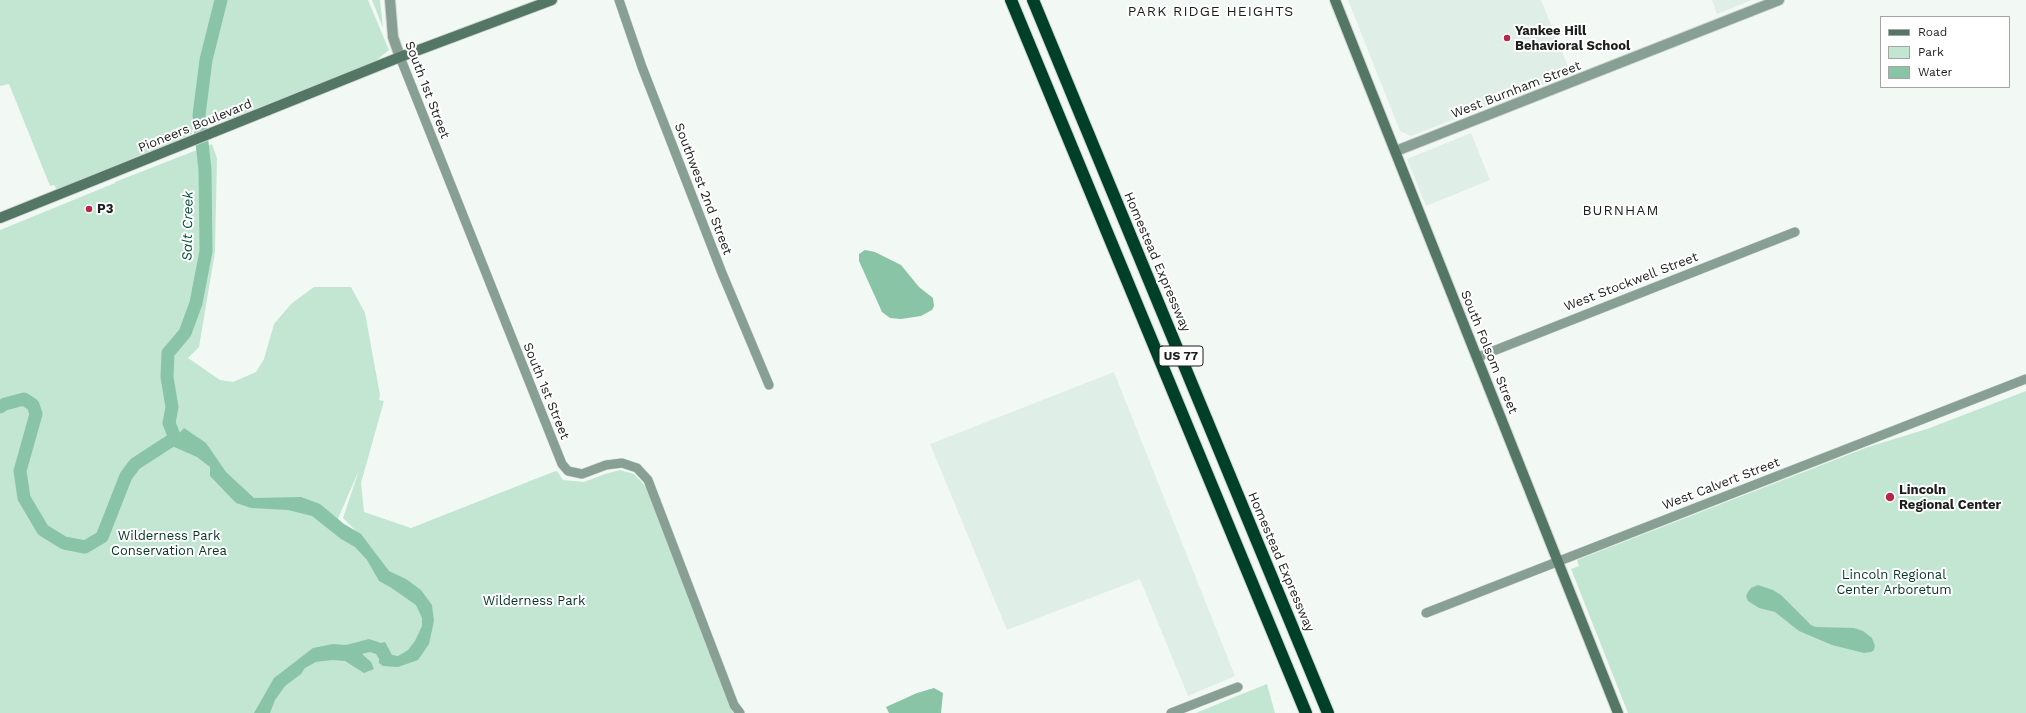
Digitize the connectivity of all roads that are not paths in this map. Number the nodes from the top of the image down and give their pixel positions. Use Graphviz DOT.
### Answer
graph roads {
  1 [pos="390,0"];
  2 [pos="552,0"];
  3 [pos="619,0"];
  4 [pos="1011,0"];
  5 [pos="1033,0"];
  6 [pos="1336,0"];
  7 [pos="1780,0"];
  8 [pos="400,57"];
  9 [pos="1396,151"];
  10 [pos="0,218"];
  11 [pos="1795,232"];
  12 [pos="1478,357"];
  13 [pos="2026,379"];
  14 [pos="769,385"];
  15 [pos="1558,561"];
  16 [pos="1426,613"];
  17 [pos="1238,687"];
  18 [pos="740,713"];
  19 [pos="1171,713"];
  20 [pos="1306,713"];
  21 [pos="1328,713"];
  22 [pos="1618,713"];
  1 -- 8 [label="street, South 1st Street"];
  2 -- 8 [label="main road, Pioneers Boulevard"];
  3 -- 14 [label="street, Southwest 2nd Street"];
  4 -- 20 [label="highway, US 77"];
  5 -- 21 [label="highway, Homestead Expressway / US 77"];
  6 -- 9 [label="main road, South Folsom Street"];
  7 -- 9 [label="street, West Burnham Street"];
  8 -- 10 [label="main road, Pioneers Boulevard"];
  8 -- 18 [label="street, South 1st Street"];
  9 -- 12 [label="main road, South Folsom Street"];
  11 -- 12 [label="street, West Stockwell Street"];
  12 -- 15 [label="main road, South Folsom Street"];
  13 -- 15 [label="street, West Calvert Street"];
  15 -- 16 [label="street, West Calvert Street"];
  15 -- 22 [label="main road, South Folsom Street"];
  17 -- 19 [label="street"];
}
